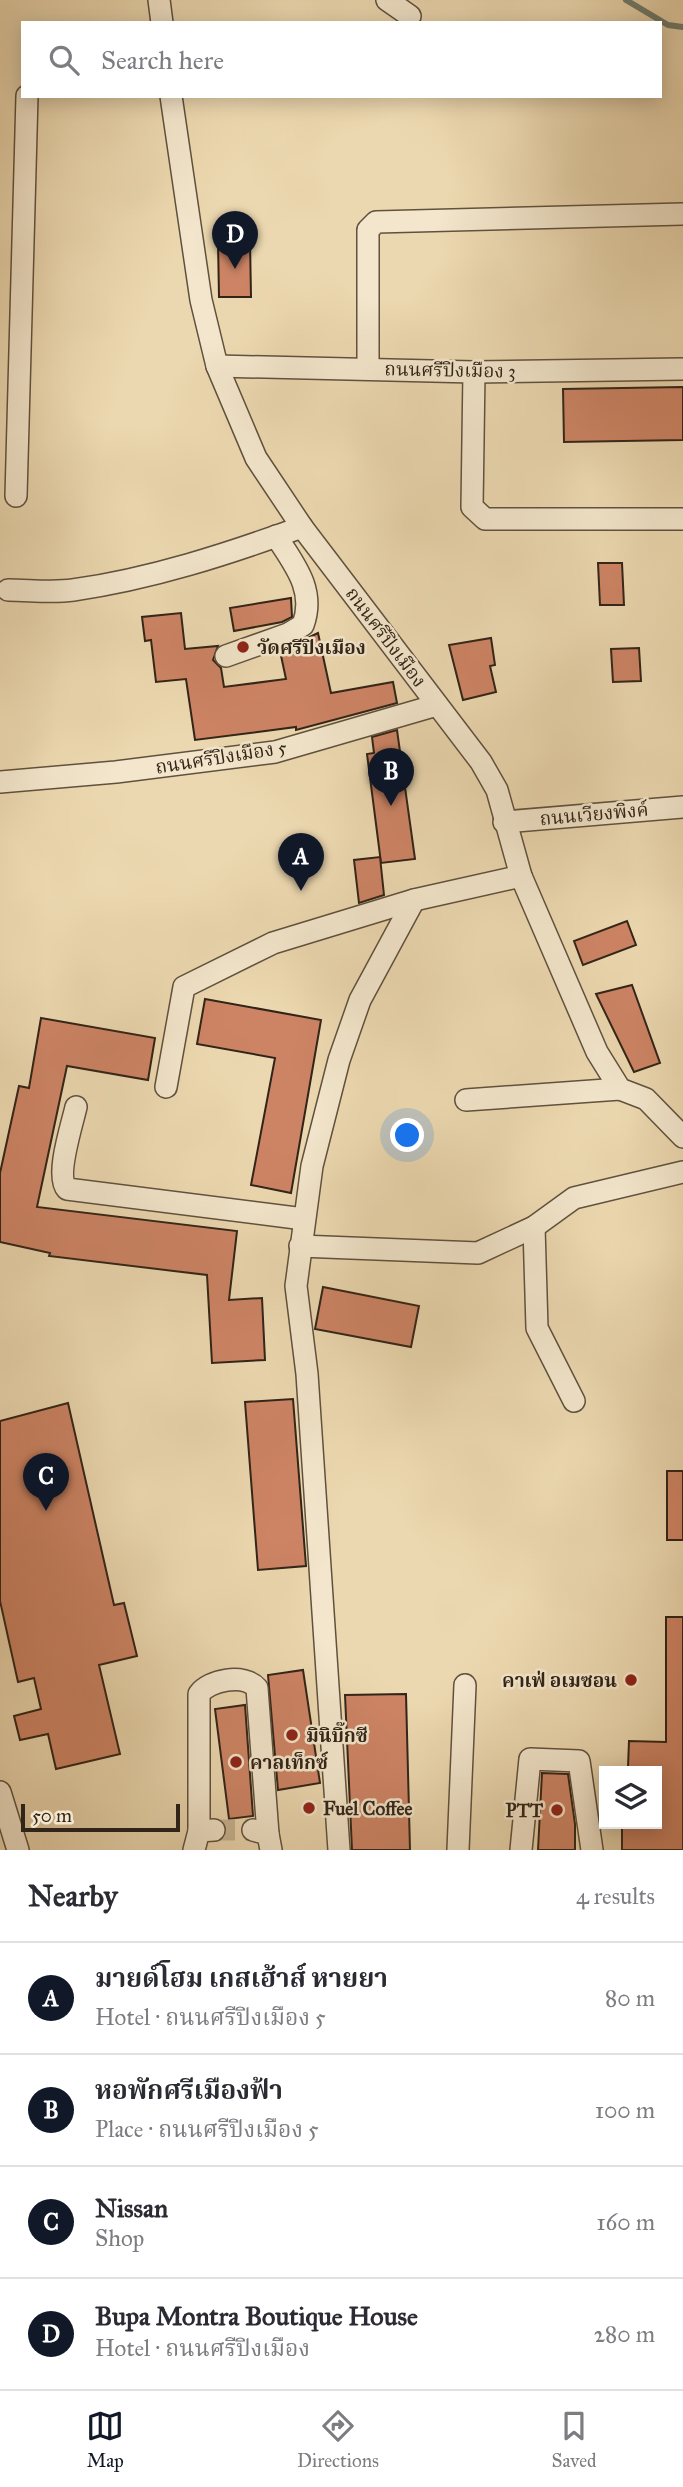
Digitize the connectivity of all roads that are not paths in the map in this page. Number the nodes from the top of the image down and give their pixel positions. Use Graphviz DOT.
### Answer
graph roads {
  1 [pos="159,0"];
  2 [pos="387,0"];
  3 [pos="410,16"];
  4 [pos="162,21"];
  5 [pos="27,98"];
  6 [pos="171,98"];
  7 [pos="683,214"];
  8 [pos="217,366"];
  9 [pos="368,368"];
  10 [pos="683,369"];
  11 [pos="474,372"];
  12 [pos="16,496"];
  13 [pos="683,519"];
  14 [pos="302,527"];
  15 [pos="276,536"];
  16 [pos="8,590"];
  17 [pos="226,656"];
  18 [pos="437,705"];
  19 [pos="0,782"];
  20 [pos="683,807"];
  21 [pos="504,822"];
  22 [pos="521,876"];
  23 [pos="414,900"];
  24 [pos="166,1087"];
  25 [pos="620,1089"];
  26 [pos="466,1100"];
  27 [pos="76,1107"];
  28 [pos="683,1137"];
  29 [pos="683,1172"];
  30 [pos="304,1219"];
  31 [pos="534,1227"];
  32 [pos="300,1246"];
  33 [pos="574,1401"];
  34 [pos="465,1685"];
  35 [pos="0,1791"];
  36 [pos="202,1837"];
  37 [pos="264,1838"];
  38 [pos="18,1850"];
  39 [pos="339,1850"];
  40 [pos="458,1850"];
  41 [pos="521,1850"];
  42 [pos="592,1850"];
  1 -- 4 [label="street"];
  2 -- 3 [label="street"];
  5 -- 12 [label="street"];
  6 -- 8 [label="street, ถนนศรีปิงเมือง"];
  7 -- 9 [label="street"];
  8 -- 9 [label="street, ถนนศรีปิงเมือง 3"];
  8 -- 14 [label="street, ถนนศรีปิงเมือง"];
  9 -- 11 [label="street, ถนนศรีปิงเมือง 3"];
  10 -- 11 [label="street, ถนนศรีปิงเมือง 3"];
  11 -- 13 [label="street"];
  14 -- 15 [label="street"];
  14 -- 18 [label="street, ถนนศรีปิงเมือง"];
  15 -- 16 [label="street"];
  15 -- 17 [label="street"];
  18 -- 19 [label="street, ถนนศรีปิงเมือง 5"];
  18 -- 21 [label="street, ถนนศรีปิงเมือง"];
  20 -- 21 [label="street, ถนนเวียงพิงค์"];
  21 -- 22 [label="street, ถนนศรีปิงเมือง"];
  22 -- 23 [label="street"];
  22 -- 25 [label="street, ถนนศรีปิงเมือง"];
  23 -- 24 [label="street"];
  23 -- 30 [label="street"];
  25 -- 26 [label="street"];
  25 -- 28 [label="street"];
  27 -- 30 [label="street"];
  29 -- 31 [label="street"];
  30 -- 32 [label="street"];
  31 -- 32 [label="street"];
  31 -- 33 [label="street"];
  32 -- 39 [label="street"];
  34 -- 40 [label="street"];
  35 -- 38 [label="street"];
  36 -- 37 [label="street"];
  41 -- 42 [label="street"];
}
